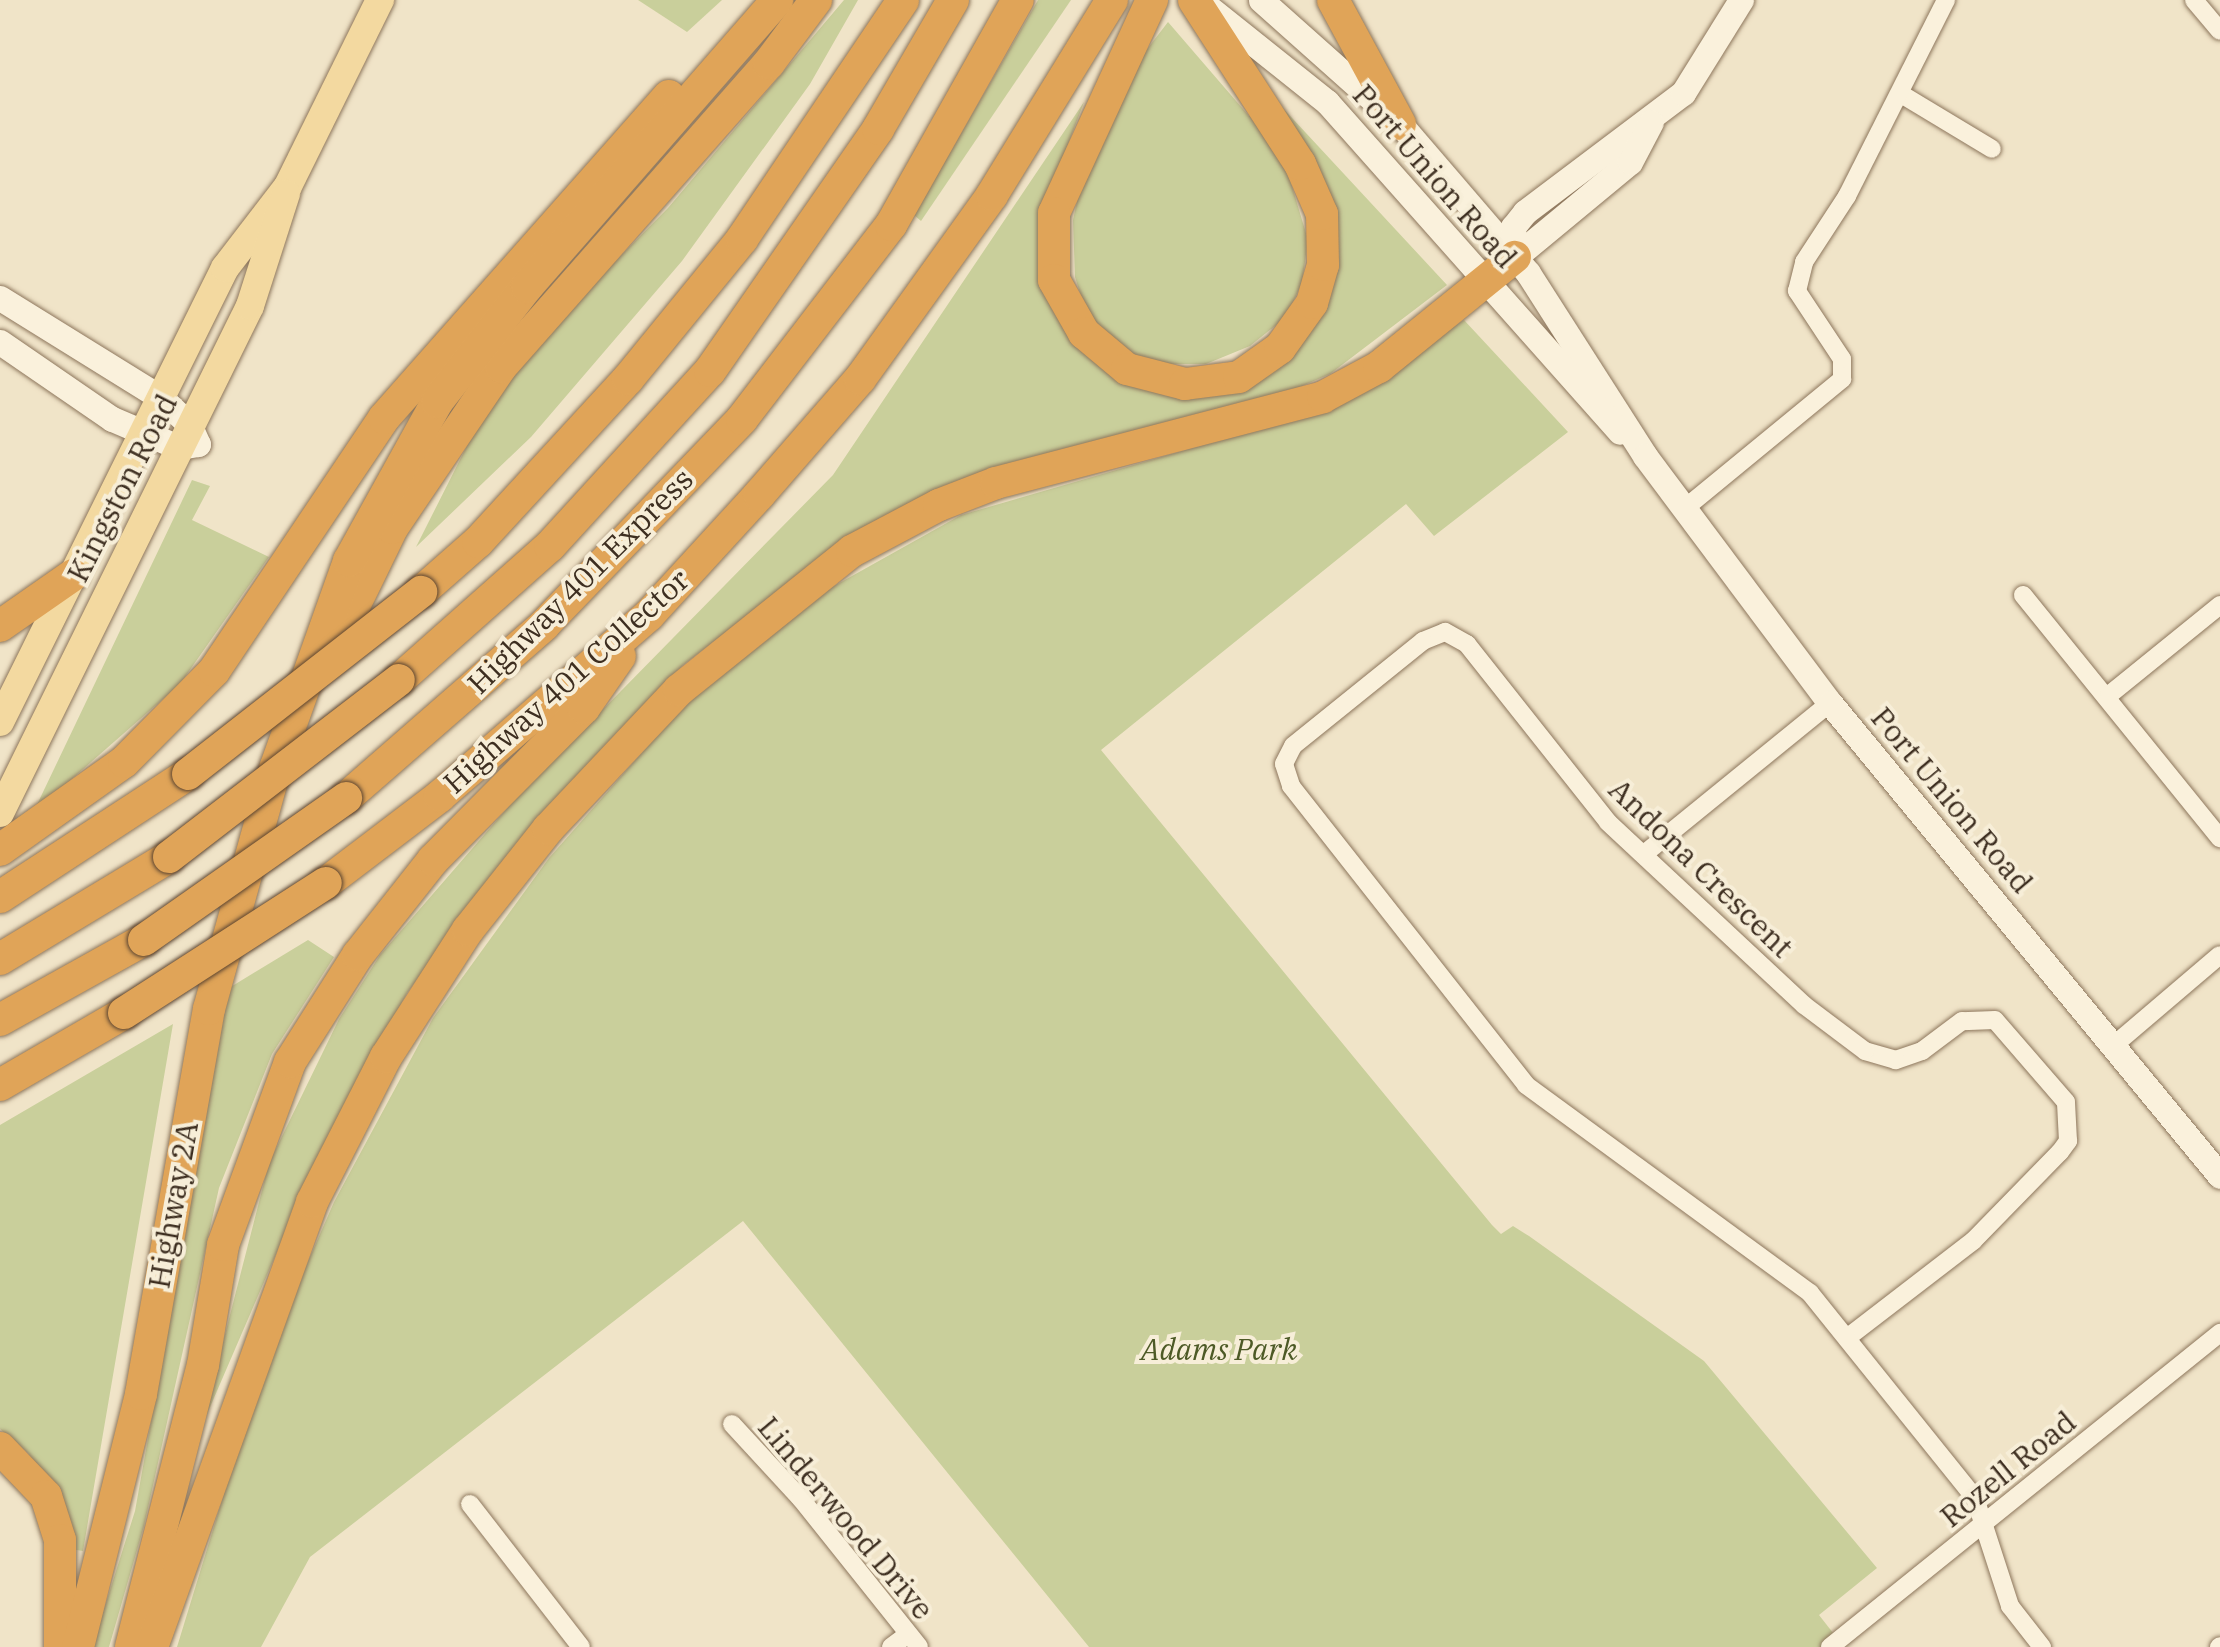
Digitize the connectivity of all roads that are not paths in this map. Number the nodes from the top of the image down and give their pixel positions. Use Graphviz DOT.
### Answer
graph roads {
  1 [pos="380,0"];
  2 [pos="760,0"];
  3 [pos="776,0"];
  4 [pos="816,0"];
  5 [pos="903,0"];
  6 [pos="953,0"];
  7 [pos="1018,0"];
  8 [pos="1112,0"];
  9 [pos="1152,0"];
  10 [pos="1197,0"];
  11 [pos="1261,0"];
  12 [pos="1332,0"];
  13 [pos="1741,0"];
  14 [pos="1946,0"];
  15 [pos="2194,0"];
  16 [pos="2220,31"];
  17 [pos="1900,94"];
  18 [pos="1400,124"];
  19 [pos="1992,149"];
  20 [pos="288,186"];
  21 [pos="1515,257"];
  22 [pos="1486,283"];
  23 [pos="0,298"];
  24 [pos="0,342"];
  25 [pos="160,398"];
  26 [pos="142,434"];
  27 [pos="183,435"];
  28 [pos="1645,456"];
  29 [pos="1684,509"];
  30 [pos="73,575"];
  31 [pos="2023,596"];
  32 [pos="2220,606"];
  33 [pos="649,615"];
  34 [pos="0,626"];
  35 [pos="2109,696"];
  36 [pos="1830,703"];
  37 [pos="0,722"];
  38 [pos="0,734"];
  39 [pos="32,748"];
  40 [pos="276,766"];
  41 [pos="0,813"];
  42 [pos="2220,838"];
  43 [pos="0,850"];
  44 [pos="1644,854"];
  45 [pos="5,894"];
  46 [pos="2220,955"];
  47 [pos="0,959"];
  48 [pos="0,1020"];
  49 [pos="2113,1046"];
  50 [pos="0,1085"];
  51 [pos="2220,1176"];
  52 [pos="2220,1332"];
  53 [pos="1847,1338"];
  54 [pos="732,1424"];
  55 [pos="0,1448"];
  56 [pos="470,1504"];
  57 [pos="1984,1524"];
  58 [pos="913,1640"];
  59 [pos="576,1641"];
  60 [pos="60,1647"];
  61 [pos="78,1647"];
  62 [pos="131,1647"];
  63 [pos="152,1647"];
  64 [pos="555,1647"];
  65 [pos="891,1647"];
  66 [pos="1830,1647"];
  67 [pos="2042,1647"];
  1 -- 20 [label="main road, Kingston Road"];
  2 -- 43 [label="highway"];
  3 -- 40 [label="highway"];
  4 -- 40 [label="highway"];
  5 -- 45 [label="highway, bridge"];
  6 -- 47 [label="highway, Highway 401 Express, bridge"];
  7 -- 48 [label="highway, Highway 401 Express, bridge"];
  8 -- 33 [label="highway, Highway 401 Collector"];
  9 -- 10 [label="highway"];
  10 -- 22 [label="main road, Port Union Road"];
  11 -- 18 [label="main road, Port Union Road"];
  12 -- 18 [label="highway"];
  13 -- 21 [label="main road"];
  14 -- 17 [label="street"];
  15 -- 16 [label="street"];
  17 -- 19 [label="street"];
  17 -- 29 [label="street"];
  18 -- 21 [label="main road, Port Union Road"];
  20 -- 25 [label="main road, Kingston Road"];
  20 -- 27 [label="main road, Kingston Road"];
  21 -- 22 [label="highway"];
  21 -- 28 [label="main road, Port Union Road"];
  22 -- 28 [label="main road, Port Union Road"];
  22 -- 63 [label="highway"];
  23 -- 25 [label="main road"];
  24 -- 26 [label="main road"];
  25 -- 26 [label="main road, Kingston Road"];
  25 -- 27 [label="main road"];
  26 -- 27 [label="main road"];
  26 -- 30 [label="main road, Kingston Road"];
  27 -- 39 [label="main road, Kingston Road"];
  28 -- 29 [label="main road, Port Union Road"];
  29 -- 36 [label="main road, Port Union Road"];
  30 -- 34 [label="highway"];
  30 -- 37 [label="main road, Kingston Road"];
  31 -- 35 [label="street"];
  32 -- 35 [label="street"];
  33 -- 50 [label="highway, Highway 401 Collector, bridge"];
  33 -- 62 [label="highway"];
  35 -- 42 [label="street"];
  36 -- 44 [label="street"];
  36 -- 49 [label="main road, Port Union Road"];
  38 -- 39 [label="main road"];
  39 -- 41 [label="main road, Kingston Road"];
  40 -- 61 [label="highway, Highway 2A"];
  44 -- 53 [label="street, Andona Crescent"];
  44 -- 53 [label="street, Andona Crescent"];
  46 -- 49 [label="street"];
  49 -- 51 [label="main road, Port Union Road"];
  52 -- 57 [label="street, Rozell Road"];
  53 -- 57 [label="street, Andona Crescent"];
  54 -- 58 [label="street, Linderwood Drive"];
  55 -- 60 [label="highway"];
  56 -- 59 [label="street"];
  57 -- 66 [label="street, Rozell Road"];
  57 -- 67 [label="street, Andona Crescent"];
  58 -- 65 [label="street"];
  59 -- 64 [label="street"];
}
